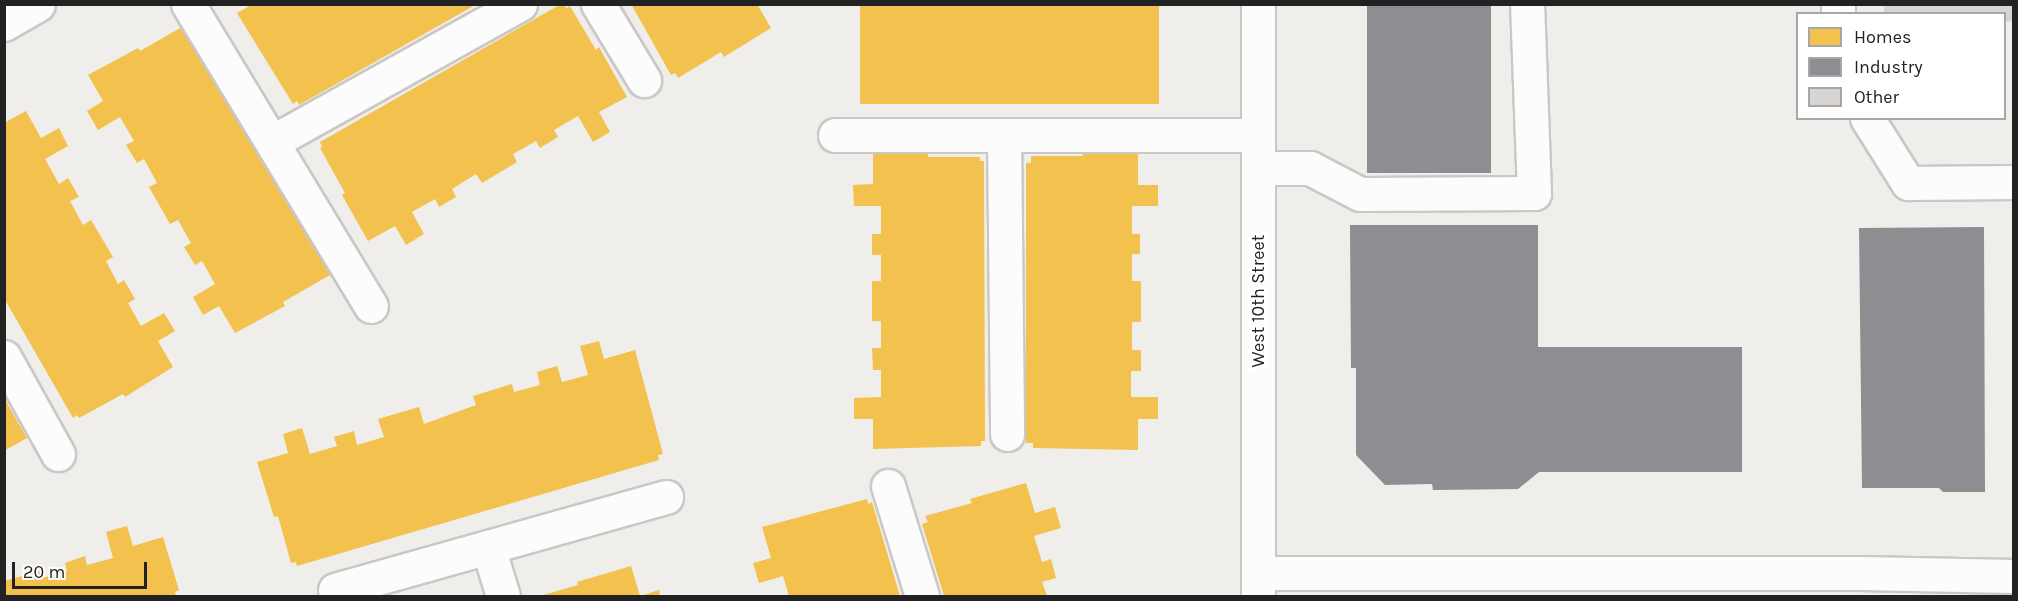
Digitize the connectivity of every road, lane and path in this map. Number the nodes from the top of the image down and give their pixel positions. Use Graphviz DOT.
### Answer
graph roads {
  1 [pos="38,4"];
  2 [pos="188,4"];
  3 [pos="520,4"];
  4 [pos="598,4"];
  5 [pos="1258,4"];
  6 [pos="1527,4"];
  7 [pos="4,24"];
  8 [pos="644,80"];
  9 [pos="1868,120"];
  10 [pos="835,135"];
  11 [pos="1004,135"];
  12 [pos="1258,135"];
  13 [pos="272,142"];
  14 [pos="1258,168"];
  15 [pos="2013,182"];
  16 [pos="371,306"];
  17 [pos="4,357"];
  18 [pos="1007,434"];
  19 [pos="58,454"];
  20 [pos="888,486"];
  21 [pos="666,497"];
  22 [pos="488,547"];
  23 [pos="2013,576"];
  24 [pos="1258,585"];
  25 [pos="1543,585"];
  26 [pos="1932,585"];
  27 [pos="335,590"];
  28 [pos="503,597"];
  29 [pos="922,597"];
  1 -- 7 [label="street"];
  2 -- 13 [label="street"];
  3 -- 13 [label="street"];
  4 -- 8 [label="street"];
  5 -- 12 [label="street, West 10th Street"];
  6 -- 14 [label="street"];
  9 -- 15 [label="street"];
  10 -- 11 [label="street"];
  11 -- 12 [label="street"];
  11 -- 18 [label="street"];
  12 -- 14 [label="street, West 10th Street"];
  13 -- 16 [label="street"];
  14 -- 24 [label="street, West 10th Street"];
  17 -- 19 [label="street"];
  20 -- 29 [label="street"];
  21 -- 22 [label="street"];
  22 -- 27 [label="street"];
  22 -- 28 [label="street"];
  23 -- 26 [label="street"];
  24 -- 25 [label="street"];
  25 -- 26 [label="street"];
}
